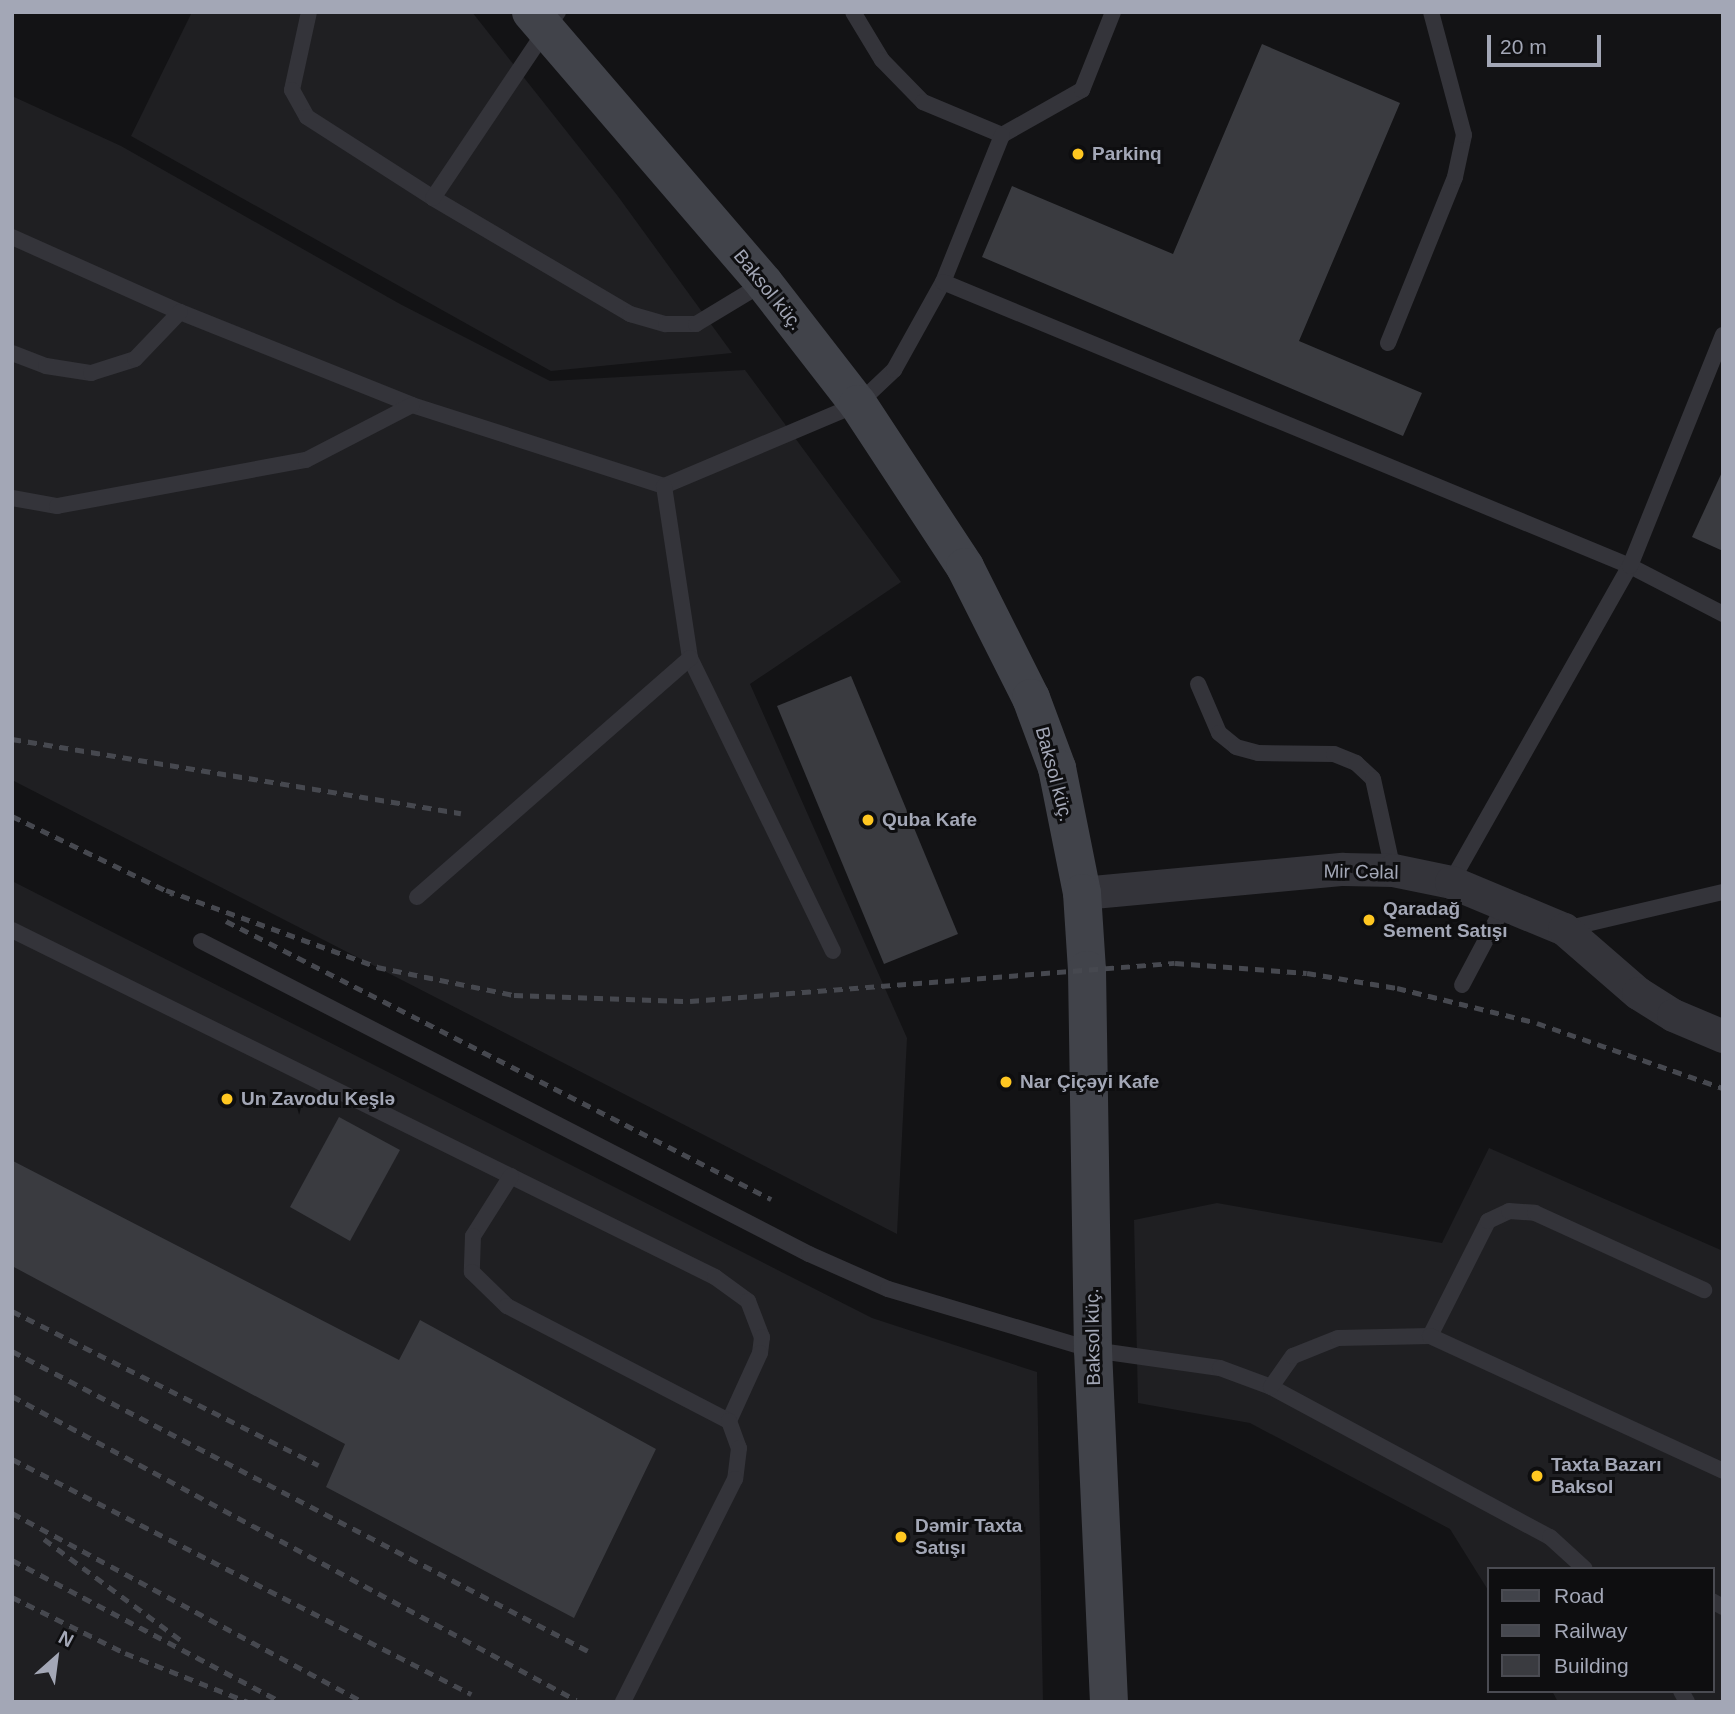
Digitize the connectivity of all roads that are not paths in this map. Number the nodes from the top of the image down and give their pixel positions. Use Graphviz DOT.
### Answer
graph roads {
  1 [pos="309,12"];
  2 [pos="853,12"];
  3 [pos="1113,12"];
  4 [pos="1431,12"];
  5 [pos="545,18"];
  6 [pos="1002,135"];
  7 [pos="433,198"];
  8 [pos="12,237"];
  9 [pos="943,282"];
  10 [pos="765,283"];
  11 [pos="180,312"];
  12 [pos="1723,335"];
  13 [pos="1388,343"];
  14 [pos="12,353"];
  15 [pos="858,404"];
  16 [pos="412,405"];
  17 [pos="664,486"];
  18 [pos="12,498"];
  19 [pos="1630,566"];
  20 [pos="1723,614"];
  21 [pos="690,658"];
  22 [pos="1198,684"];
  23 [pos="1393,870"];
  24 [pos="1451,882"];
  25 [pos="1723,892"];
  26 [pos="1082,893"];
  27 [pos="416,897"];
  28 [pos="1506,902"];
  29 [pos="1564,929"];
  30 [pos="12,930"];
  31 [pos="201,941"];
  32 [pos="833,951"];
  33 [pos="1462,985"];
  34 [pos="1723,1036"];
  35 [pos="511,1176"];
  36 [pos="1704,1290"];
  37 [pos="1430,1336"];
  38 [pos="1093,1350"];
  39 [pos="1271,1387"];
  40 [pos="729,1421"];
  41 [pos="1723,1471"];
  42 [pos="1584,1567"];
  43 [pos="623,1702"];
  44 [pos="1109,1702"];
  1 -- 7 [label="lane"];
  2 -- 6 [label="lane"];
  3 -- 6 [label="lane"];
  4 -- 13 [label="lane"];
  5 -- 7 [label="lane"];
  5 -- 10 [label="main road, Baksol küç."];
  6 -- 9 [label="lane"];
  7 -- 10 [label="lane"];
  8 -- 11 [label="lane"];
  9 -- 15 [label="lane"];
  9 -- 19 [label="lane"];
  10 -- 15 [label="main road, Baksol küç."];
  11 -- 14 [label="lane"];
  11 -- 16 [label="lane"];
  12 -- 19 [label="lane"];
  15 -- 17 [label="lane"];
  15 -- 26 [label="main road, Baksol küç."];
  16 -- 17 [label="lane"];
  16 -- 18 [label="lane"];
  17 -- 21 [label="lane"];
  19 -- 20 [label="lane"];
  19 -- 24 [label="lane"];
  21 -- 27 [label="lane"];
  21 -- 32 [label="lane"];
  22 -- 23 [label="lane"];
  23 -- 24 [label="street, Mir Cəlal"];
  23 -- 26 [label="street, Mir Cəlal"];
  24 -- 28 [label="street, Mir Cəlal"];
  25 -- 29 [label="lane"];
  26 -- 38 [label="main road, Baksol küç."];
  28 -- 29 [label="street, Mir Cəlal"];
  28 -- 33 [label="lane"];
  29 -- 34 [label="street, Mir Cəlal"];
  30 -- 35 [label="lane"];
  31 -- 38 [label="lane"];
  35 -- 40 [label="lane"];
  35 -- 40 [label="lane"];
  36 -- 37 [label="lane"];
  37 -- 39 [label="lane"];
  37 -- 41 [label="lane"];
  38 -- 39 [label="lane"];
  38 -- 44 [label="main road, Baksol küç."];
  39 -- 42 [label="lane"];
  40 -- 43 [label="lane"];
}
